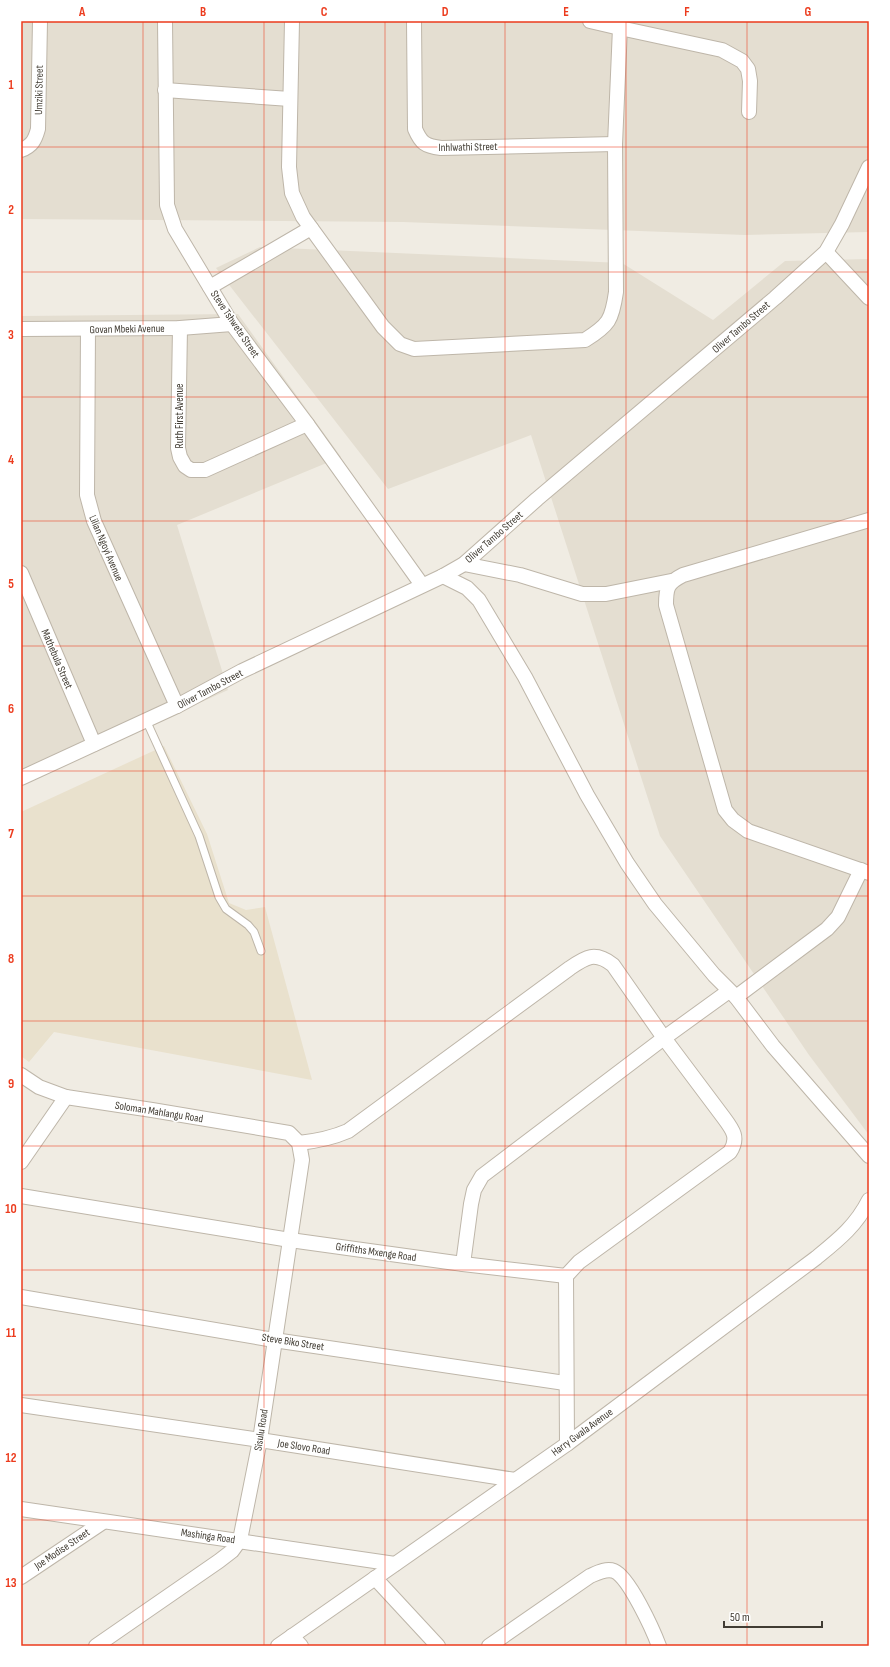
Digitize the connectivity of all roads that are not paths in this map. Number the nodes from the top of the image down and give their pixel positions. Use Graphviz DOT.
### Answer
graph roads {
  1 [pos="40,21"];
  2 [pos="165,21"];
  3 [pos="292,21"];
  4 [pos="414,21"];
  5 [pos="590,21"];
  6 [pos="620,28"];
  7 [pos="165,90"];
  8 [pos="290,99"];
  9 [pos="749,112"];
  10 [pos="615,144"];
  11 [pos="21,150"];
  12 [pos="869,167"];
  13 [pos="311,228"];
  14 [pos="826,252"];
  15 [pos="210,287"];
  16 [pos="869,298"];
  17 [pos="232,324"];
  18 [pos="180,328"];
  19 [pos="21,329"];
  20 [pos="88,329"];
  21 [pos="306,424"];
  22 [pos="869,520"];
  23 [pos="464,564"];
  24 [pos="21,573"];
  25 [pos="443,576"];
  26 [pos="671,581"];
  27 [pos="422,585"];
  28 [pos="177,706"];
  29 [pos="146,720"];
  30 [pos="94,744"];
  31 [pos="21,778"];
  32 [pos="865,872"];
  33 [pos="261,951"];
  34 [pos="733,994"];
  35 [pos="664,1038"];
  36 [pos="21,1075"];
  37 [pos="66,1097"];
  38 [pos="299,1143"];
  39 [pos="869,1156"];
  40 [pos="21,1162"];
  41 [pos="21,1196"];
  42 [pos="869,1200"];
  43 [pos="290,1240"];
  44 [pos="463,1264"];
  45 [pos="566,1276"];
  46 [pos="21,1297"];
  47 [pos="274,1340"];
  48 [pos="565,1383"];
  49 [pos="21,1405"];
  50 [pos="260,1440"];
  51 [pos="567,1444"];
  52 [pos="516,1480"];
  53 [pos="21,1509"];
  54 [pos="103,1522"];
  55 [pos="240,1540"];
  56 [pos="395,1564"];
  57 [pos="21,1577"];
  58 [pos="375,1578"];
  59 [pos="297,1641"];
  60 [pos="96,1646"];
  61 [pos="278,1646"];
  62 [pos="438,1646"];
  63 [pos="489,1646"];
  64 [pos="659,1646"];
  1 -- 11 [label="street, Umziki Street"];
  2 -- 7 [label="street, Steve Tshwete Street"];
  3 -- 8 [label="street"];
  4 -- 10 [label="street, Inhlwathi Street"];
  5 -- 6 [label="street"];
  6 -- 9 [label="street"];
  6 -- 10 [label="street"];
  7 -- 8 [label="street"];
  7 -- 15 [label="street, Steve Tshwete Street"];
  8 -- 13 [label="street"];
  10 -- 13 [label="street"];
  12 -- 14 [label="street, Oliver Tambo Street"];
  13 -- 15 [label="street"];
  14 -- 16 [label="street"];
  14 -- 23 [label="street, Oliver Tambo Street"];
  15 -- 17 [label="street, Steve Tshwete Street"];
  17 -- 18 [label="street, Govan Mbeki Avenue"];
  17 -- 21 [label="street, Steve Tshwete Street"];
  18 -- 20 [label="street, Govan Mbeki Avenue"];
  18 -- 21 [label="street, Ruth First Avenue"];
  19 -- 20 [label="street, Govan Mbeki Avenue"];
  20 -- 28 [label="street, Lilian Ngoyi Avenue"];
  21 -- 27 [label="street, Steve Tshwete Street"];
  22 -- 26 [label="street"];
  23 -- 25 [label="street, Oliver Tambo Street"];
  23 -- 26 [label="street"];
  24 -- 30 [label="street, Mathebula Street"];
  25 -- 27 [label="street, Oliver Tambo Street"];
  25 -- 34 [label="street"];
  26 -- 32 [label="street"];
  27 -- 28 [label="street, Oliver Tambo Street"];
  28 -- 29 [label="street, Oliver Tambo Street"];
  29 -- 30 [label="street, Oliver Tambo Street"];
  29 -- 33 [label="lane"];
  30 -- 31 [label="street, Oliver Tambo Street"];
  32 -- 34 [label="street"];
  34 -- 35 [label="street"];
  34 -- 39 [label="street"];
  35 -- 38 [label="street"];
  35 -- 44 [label="street"];
  35 -- 45 [label="street"];
  36 -- 37 [label="street, Soloman Mahlangu Road"];
  37 -- 38 [label="street, Soloman Mahlangu Road"];
  37 -- 40 [label="street"];
  38 -- 43 [label="street, Sisulu Road"];
  41 -- 43 [label="street, Griffiths Mxenge Road"];
  42 -- 51 [label="street, Harry Gwala Avenue"];
  43 -- 44 [label="street, Griffiths Mxenge Road"];
  43 -- 47 [label="street, Sisulu Road"];
  44 -- 45 [label="street, Griffiths Mxenge Road"];
  45 -- 48 [label="street"];
  46 -- 47 [label="street, Steve Biko Street"];
  47 -- 48 [label="street, Steve Biko Street"];
  47 -- 50 [label="street, Sisulu Road"];
  48 -- 51 [label="street"];
  49 -- 50 [label="street, Joe Slovo Road"];
  50 -- 52 [label="street, Joe Slovo Road"];
  50 -- 55 [label="street, Sisulu Road"];
  51 -- 52 [label="street, Harry Gwala Avenue"];
  52 -- 56 [label="street, Harry Gwala Avenue"];
  53 -- 54 [label="street, Mashinga Road"];
  54 -- 55 [label="street, Mashinga Road"];
  54 -- 57 [label="street, Joe Modise Street"];
  55 -- 56 [label="street, Mashinga Road"];
  55 -- 60 [label="street, Sisulu Road"];
  56 -- 58 [label="street, Harry Gwala Avenue"];
  58 -- 59 [label="street, Harry Gwala Avenue"];
  58 -- 62 [label="street"];
  59 -- 61 [label="street, Harry Gwala Avenue"];
  63 -- 64 [label="street"];
}
